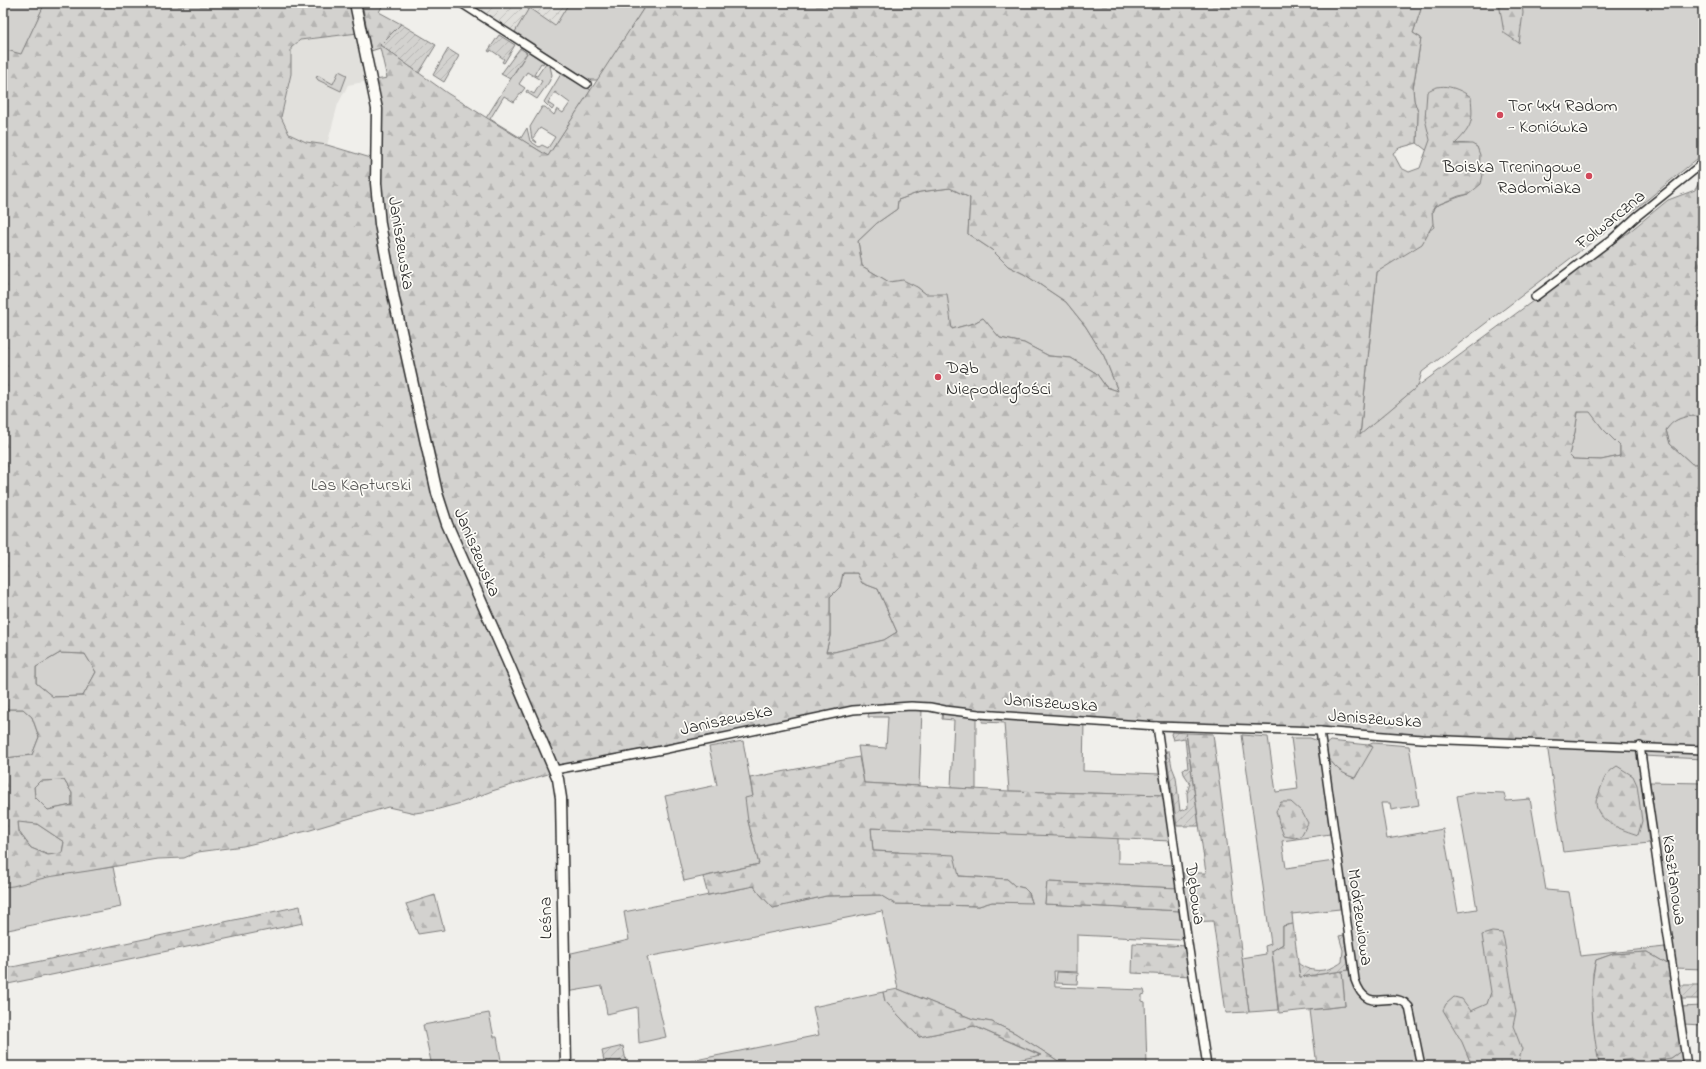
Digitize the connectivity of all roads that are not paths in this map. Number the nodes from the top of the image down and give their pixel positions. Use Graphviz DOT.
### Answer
graph roads {
  1 [pos="355,3"];
  2 [pos="461,3"];
  3 [pos="587,84"];
  4 [pos="1703,163"];
  5 [pos="1535,297"];
  6 [pos="1157,726"];
  7 [pos="1320,731"];
  8 [pos="1640,746"];
  9 [pos="1703,750"];
  10 [pos="555,770"];
  11 [pos="566,1066"];
  12 [pos="1207,1066"];
  13 [pos="1421,1066"];
  14 [pos="1687,1066"];
  1 -- 10 [label="street, Janiszewska"];
  2 -- 3 [label="street"];
  4 -- 5 [label="street, Folwarczna"];
  6 -- 7 [label="street, Janiszewska"];
  6 -- 10 [label="street, Janiszewska"];
  6 -- 12 [label="street, Dębowa"];
  7 -- 8 [label="street, Janiszewska"];
  7 -- 13 [label="street, Modrzewiowa"];
  8 -- 9 [label="street, Janiszewska"];
  8 -- 14 [label="street, Kasztanowa"];
  10 -- 11 [label="street, Leśna"];
}
